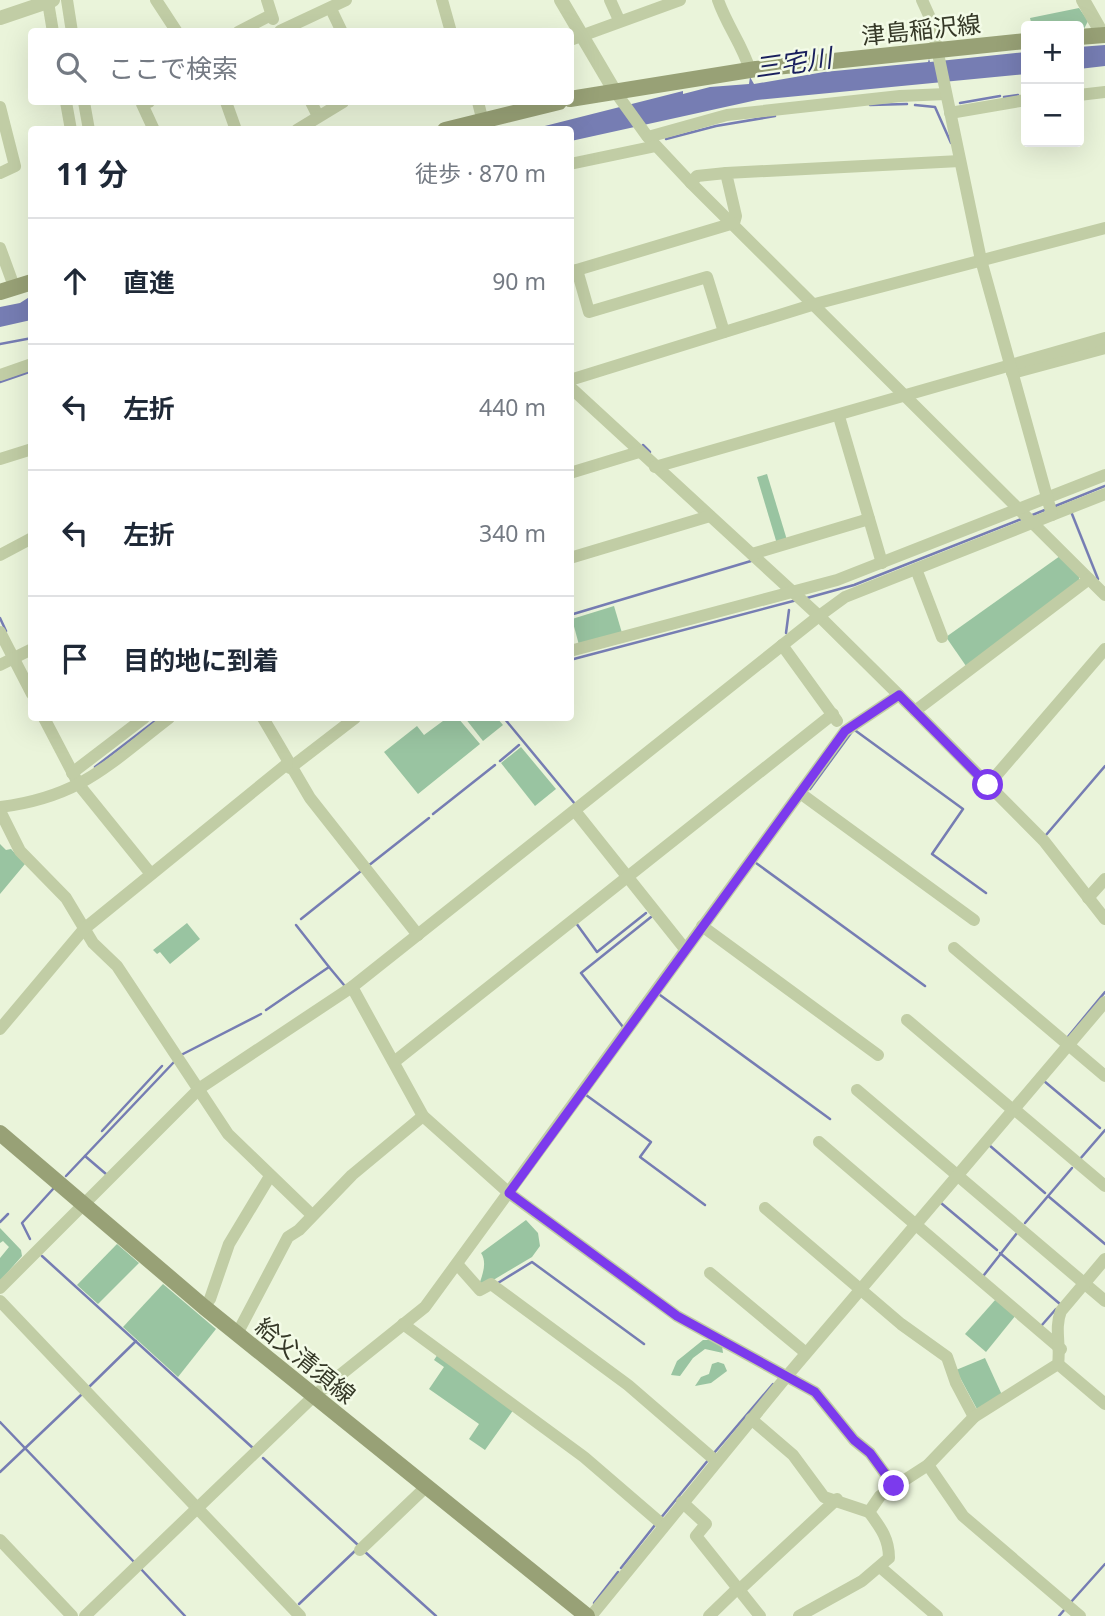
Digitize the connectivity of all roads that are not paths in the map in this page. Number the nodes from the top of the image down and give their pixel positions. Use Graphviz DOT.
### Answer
graph roads {
  1 [pos="67,0"];
  2 [pos="156,0"];
  3 [pos="267,0"];
  4 [pos="346,0"];
  5 [pos="442,0"];
  6 [pos="561,0"];
  7 [pos="610,0"];
  8 [pos="680,0"];
  9 [pos="718,0"];
  10 [pos="1083,0"];
  11 [pos="51,1"];
  12 [pos="928,2"];
  13 [pos="331,9"];
  14 [pos="271,15"];
  15 [pos="0,19"];
  16 [pos="619,20"];
  17 [pos="53,28"];
  18 [pos="71,28"];
  19 [pos="174,28"];
  20 [pos="246,28"];
  21 [pos="278,28"];
  22 [pos="287,28"];
  23 [pos="340,28"];
  24 [pos="450,28"];
  25 [pos="572,28"];
  26 [pos="1104,35"];
  27 [pos="1084,37"];
  28 [pos="576,38"];
  29 [pos="1021,42"];
  30 [pos="937,52"];
  31 [pos="750,71"];
  32 [pos="614,90"];
  33 [pos="946,91"];
  34 [pos="1105,92"];
  35 [pos="1084,94"];
  36 [pos="574,98"];
  37 [pos="1021,101"];
  38 [pos="67,105"];
  39 [pos="85,105"];
  40 [pos="142,105"];
  41 [pos="227,105"];
  42 [pos="313,105"];
  43 [pos="337,105"];
  44 [pos="479,105"];
  45 [pos="545,105"];
  46 [pos="0,107"];
  47 [pos="950,113"];
  48 [pos="318,116"];
  49 [pos="482,118"];
  50 [pos="71,126"];
  51 [pos="88,126"];
  52 [pos="152,126"];
  53 [pos="235,126"];
  54 [pos="303,126"];
  55 [pos="457,126"];
  56 [pos="650,140"];
  57 [pos="960,161"];
  58 [pos="574,163"];
  59 [pos="0,173"];
  60 [pos="726,173"];
  61 [pos="691,183"];
  62 [pos="734,223"];
  63 [pos="1105,228"];
  64 [pos="0,248"];
  65 [pos="981,260"];
  66 [pos="574,271"];
  67 [pos="28,283"];
  68 [pos="7,291"];
  69 [pos="815,304"];
  70 [pos="724,332"];
  71 [pos="1105,338"];
  72 [pos="1105,348"];
  73 [pos="28,365"];
  74 [pos="1011,368"];
  75 [pos="0,374"];
  76 [pos="574,379"];
  77 [pos="574,391"];
  78 [pos="908,397"];
  79 [pos="841,420"];
  80 [pos="781,434"];
  81 [pos="28,450"];
  82 [pos="639,452"];
  83 [pos="0,460"];
  84 [pos="659,469"];
  85 [pos="574,472"];
  86 [pos="1105,475"];
  87 [pos="1105,494"];
  88 [pos="1050,507"];
  89 [pos="710,516"];
  90 [pos="1027,516"];
  91 [pos="869,519"];
  92 [pos="28,540"];
  93 [pos="751,554"];
  94 [pos="0,555"];
  95 [pos="574,557"];
  96 [pos="882,563"];
  97 [pos="916,569"];
  98 [pos="1089,579"];
  99 [pos="1105,595"];
  100 [pos="799,597"];
  101 [pos="819,615"];
  102 [pos="0,632"];
  103 [pos="942,637"];
  104 [pos="782,645"];
  105 [pos="1105,649"];
  106 [pos="574,650"];
  107 [pos="28,651"];
  108 [pos="13,658"];
  109 [pos="0,665"];
  110 [pos="28,686"];
  111 [pos="899,695"];
  112 [pos="915,711"];
  113 [pos="833,715"];
  114 [pos="46,721"];
  115 [pos="141,721"];
  116 [pos="164,721"];
  117 [pos="265,721"];
  118 [pos="351,721"];
  119 [pos="845,731"];
  120 [pos="289,766"];
  121 [pos="76,779"];
  122 [pos="988,785"];
  123 [pos="800,793"];
  124 [pos="0,809"];
  125 [pos="575,811"];
  126 [pos="151,874"];
  127 [pos="627,876"];
  128 [pos="1105,879"];
  129 [pos="1088,898"];
  130 [pos="974,919"];
  131 [pos="1105,919"];
  132 [pos="702,926"];
  133 [pos="84,929"];
  134 [pos="418,935"];
  135 [pos="954,948"];
  136 [pos="685,949"];
  137 [pos="352,987"];
  138 [pos="1105,1002"];
  139 [pos="907,1020"];
  140 [pos="0,1028"];
  141 [pos="1068,1045"];
  142 [pos="878,1055"];
  143 [pos="394,1062"];
  144 [pos="1105,1076"];
  145 [pos="200,1088"];
  146 [pos="857,1090"];
  147 [pos="1013,1110"];
  148 [pos="423,1116"];
  149 [pos="0,1133"];
  150 [pos="819,1142"];
  151 [pos="957,1175"];
  152 [pos="270,1176"];
  153 [pos="1105,1186"];
  154 [pos="509,1193"];
  155 [pos="84,1205"];
  156 [pos="765,1208"];
  157 [pos="312,1215"];
  158 [pos="916,1225"];
  159 [pos="1105,1259"];
  160 [pos="457,1264"];
  161 [pos="710,1273"];
  162 [pos="1084,1284"];
  163 [pos="0,1288"];
  164 [pos="860,1290"];
  165 [pos="0,1301"];
  166 [pos="1105,1301"];
  167 [pos="204,1307"];
  168 [pos="403,1324"];
  169 [pos="237,1334"];
  170 [pos="1061,1349"];
  171 [pos="806,1353"];
  172 [pos="1058,1364"];
  173 [pos="787,1376"];
  174 [pos="314,1396"];
  175 [pos="1105,1404"];
  176 [pos="974,1417"];
  177 [pos="751,1419"];
  178 [pos="716,1461"];
  179 [pos="928,1465"];
  180 [pos="427,1486"];
  181 [pos="894,1486"];
  182 [pos="837,1499"];
  183 [pos="682,1502"];
  184 [pos="197,1508"];
  185 [pos="869,1512"];
  186 [pos="663,1525"];
  187 [pos="0,1540"];
  188 [pos="360,1550"];
  189 [pos="880,1567"];
  190 [pos="739,1589"];
  191 [pos="813,1612"];
  192 [pos="72,1616"];
  193 [pos="85,1616"];
  194 [pos="300,1616"];
  195 [pos="588,1616"];
  196 [pos="709,1616"];
  197 [pos="760,1616"];
  198 [pos="799,1616"];
  199 [pos="937,1616"];
  200 [pos="1080,1616"];
  1 -- 18 [label="street"];
  2 -- 19 [label="street"];
  3 -- 14 [label="street"];
  4 -- 13 [label="street"];
  5 -- 24 [label="street"];
  6 -- 25 [label="street"];
  7 -- 16 [label="street"];
  8 -- 16 [label="street"];
  9 -- 31 [label="street"];
  10 -- 26 [label="street"];
  11 -- 15 [label="street"];
  11 -- 17 [label="street"];
  12 -- 30 [label="street"];
  13 -- 22 [label="street"];
  13 -- 23 [label="street"];
  14 -- 20 [label="street"];
  14 -- 21 [label="street"];
  16 -- 28 [label="street"];
  26 -- 27 [label="main road"];
  28 -- 32 [label="street"];
  29 -- 30 [label="main road, 津島稲沢線"];
  30 -- 31 [label="main road, 津島稲沢線"];
  30 -- 33 [label="street"];
  31 -- 32 [label="main road, 津島稲沢線"];
  32 -- 36 [label="main road, 津島稲沢線"];
  32 -- 56 [label="street"];
  33 -- 47 [label="street"];
  33 -- 56 [label="street"];
  34 -- 35 [label="street"];
  37 -- 47 [label="street"];
  38 -- 50 [label="street"];
  39 -- 51 [label="street"];
  40 -- 52 [label="street"];
  41 -- 53 [label="street"];
  42 -- 48 [label="street"];
  43 -- 48 [label="street"];
  44 -- 49 [label="street"];
  45 -- 49 [label="main road"];
  46 -- 59 [label="street"];
  47 -- 57 [label="street"];
  48 -- 54 [label="street"];
  49 -- 55 [label="main road"];
  56 -- 58 [label="street"];
  56 -- 61 [label="street"];
  57 -- 60 [label="street"];
  57 -- 65 [label="street"];
  60 -- 61 [label="street"];
  60 -- 62 [label="street"];
  61 -- 62 [label="street"];
  62 -- 66 [label="street"];
  62 -- 69 [label="street"];
  63 -- 65 [label="street"];
  64 -- 68 [label="street"];
  65 -- 69 [label="street"];
  65 -- 74 [label="street"];
  66 -- 70 [label="street"];
  67 -- 68 [label="main road"];
  69 -- 70 [label="street"];
  69 -- 78 [label="street"];
  70 -- 76 [label="street"];
  71 -- 74 [label="street"];
  72 -- 74 [label="street"];
  73 -- 75 [label="street"];
  74 -- 78 [label="street"];
  74 -- 88 [label="street"];
  77 -- 82 [label="street"];
  78 -- 79 [label="street"];
  78 -- 80 [label="street"];
  78 -- 90 [label="street"];
  79 -- 80 [label="street"];
  79 -- 91 [label="street"];
  80 -- 84 [label="street"];
  81 -- 83 [label="street"];
  82 -- 84 [label="street"];
  82 -- 85 [label="street"];
  84 -- 89 [label="street"];
  86 -- 88 [label="street"];
  87 -- 88 [label="street"];
  88 -- 90 [label="street"];
  88 -- 90 [label="street"];
  89 -- 93 [label="street"];
  89 -- 95 [label="street"];
  90 -- 96 [label="street"];
  90 -- 97 [label="street"];
  90 -- 98 [label="street"];
  91 -- 93 [label="street"];
  91 -- 96 [label="street"];
  92 -- 94 [label="street"];
  93 -- 100 [label="street"];
  96 -- 100 [label="street"];
  97 -- 101 [label="street"];
  97 -- 103 [label="street"];
  98 -- 99 [label="street"];
  98 -- 112 [label="street"];
  100 -- 101 [label="street"];
  100 -- 106 [label="street"];
  101 -- 104 [label="street"];
  101 -- 111 [label="street"];
  102 -- 108 [label="street"];
  104 -- 113 [label="street"];
  104 -- 125 [label="street"];
  105 -- 122 [label="street"];
  107 -- 108 [label="street"];
  108 -- 109 [label="street"];
  108 -- 110 [label="street"];
  111 -- 112 [label="street"];
  111 -- 119 [label="street"];
  112 -- 122 [label="street"];
  113 -- 119 [label="street"];
  113 -- 127 [label="street"];
  114 -- 121 [label="street"];
  115 -- 121 [label="street"];
  116 -- 121 [label="street"];
  117 -- 120 [label="street"];
  118 -- 120 [label="street"];
  119 -- 123 [label="street"];
  120 -- 126 [label="street"];
  120 -- 134 [label="street"];
  121 -- 124 [label="street"];
  121 -- 126 [label="street"];
  122 -- 129 [label="street"];
  123 -- 130 [label="street"];
  123 -- 132 [label="street"];
  124 -- 133 [label="street"];
  125 -- 127 [label="street"];
  125 -- 134 [label="street"];
  126 -- 133 [label="street"];
  127 -- 136 [label="street"];
  127 -- 143 [label="street"];
  128 -- 129 [label="street"];
  129 -- 131 [label="street"];
  132 -- 136 [label="street"];
  132 -- 142 [label="street"];
  133 -- 140 [label="street"];
  133 -- 145 [label="street"];
  134 -- 137 [label="street"];
  135 -- 141 [label="street"];
  136 -- 154 [label="street"];
  137 -- 143 [label="street"];
  137 -- 145 [label="street"];
  138 -- 141 [label="street"];
  139 -- 147 [label="street"];
  141 -- 144 [label="street"];
  141 -- 147 [label="street"];
  143 -- 148 [label="street"];
  145 -- 152 [label="street"];
  145 -- 155 [label="street"];
  146 -- 151 [label="street"];
  147 -- 151 [label="street"];
  147 -- 153 [label="street"];
  148 -- 154 [label="street"];
  148 -- 157 [label="street"];
  149 -- 155 [label="main road, 給父清須線"];
  150 -- 158 [label="street"];
  151 -- 158 [label="street"];
  151 -- 162 [label="street"];
  152 -- 157 [label="street"];
  152 -- 167 [label="street"];
  154 -- 160 [label="street"];
  154 -- 173 [label="street"];
  155 -- 163 [label="street"];
  155 -- 167 [label="main road, 給父清須線"];
  156 -- 164 [label="street"];
  157 -- 169 [label="street"];
  158 -- 164 [label="street"];
  158 -- 170 [label="street"];
  159 -- 162 [label="street"];
  160 -- 168 [label="street"];
  160 -- 178 [label="street"];
  161 -- 171 [label="street"];
  162 -- 166 [label="street"];
  162 -- 170 [label="street"];
  164 -- 171 [label="street"];
  164 -- 176 [label="street"];
  165 -- 184 [label="street"];
  167 -- 169 [label="main road, 給父清須線"];
  168 -- 174 [label="street"];
  168 -- 186 [label="street"];
  169 -- 174 [label="main road, 給父清須線"];
  170 -- 172 [label="street"];
  171 -- 173 [label="street"];
  172 -- 175 [label="street"];
  172 -- 176 [label="street"];
  173 -- 177 [label="street"];
  173 -- 181 [label="street"];
  174 -- 180 [label="main road, 給父清須線"];
  174 -- 184 [label="street"];
  176 -- 179 [label="street"];
  177 -- 178 [label="street"];
  177 -- 182 [label="street"];
  178 -- 183 [label="street"];
  179 -- 181 [label="street"];
  179 -- 200 [label="street"];
  180 -- 188 [label="street"];
  180 -- 195 [label="main road, 給父清須線"];
  181 -- 185 [label="street"];
  182 -- 185 [label="street"];
  182 -- 190 [label="street"];
  183 -- 186 [label="street"];
  183 -- 190 [label="street"];
  184 -- 193 [label="street"];
  184 -- 194 [label="street"];
  185 -- 189 [label="street"];
  186 -- 195 [label="street"];
  187 -- 192 [label="street"];
  189 -- 191 [label="street"];
  189 -- 199 [label="street"];
  190 -- 196 [label="street"];
  190 -- 197 [label="street"];
  191 -- 198 [label="street"];
}
